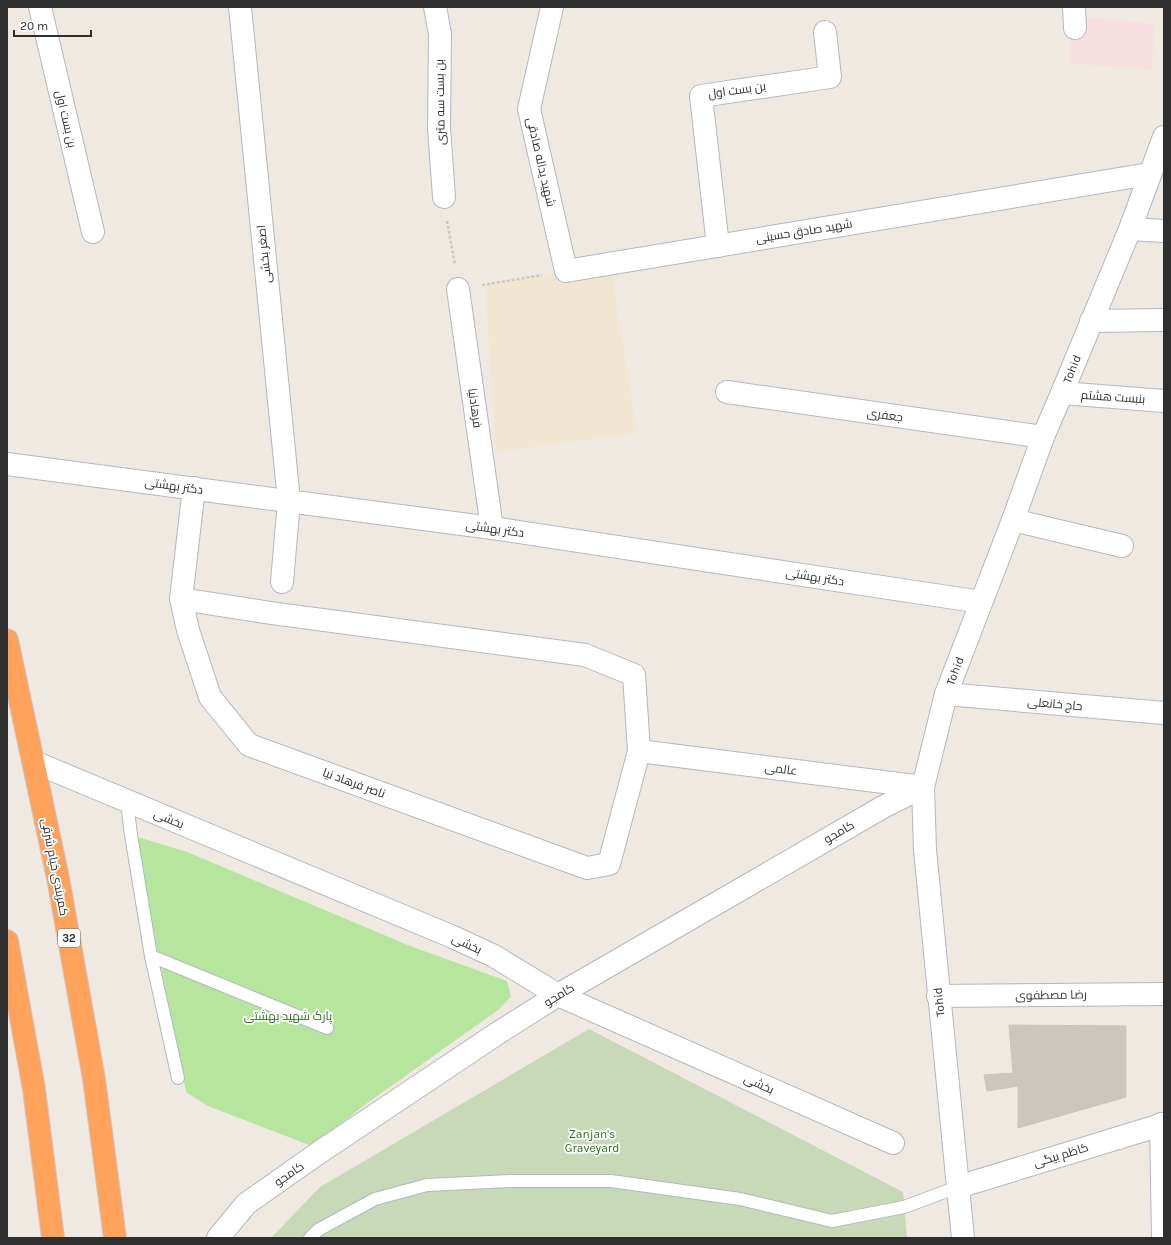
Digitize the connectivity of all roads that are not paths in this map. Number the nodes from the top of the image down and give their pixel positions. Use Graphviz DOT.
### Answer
graph roads {
  1 [pos="40,7"];
  2 [pos="240,7"];
  3 [pos="435,7"];
  4 [pos="552,7"];
  5 [pos="825,32"];
  6 [pos="1164,137"];
  7 [pos="1149,174"];
  8 [pos="444,197"];
  9 [pos="1130,229"];
  10 [pos="1164,231"];
  11 [pos="93,232"];
  12 [pos="718,246"];
  13 [pos="566,271"];
  14 [pos="458,288"];
  15 [pos="1164,320"];
  16 [pos="1091,321"];
  17 [pos="727,392"];
  18 [pos="1062,393"];
  19 [pos="1164,401"];
  20 [pos="1043,437"];
  21 [pos="7,464"];
  22 [pos="194,488"];
  23 [pos="289,501"];
  24 [pos="1012,520"];
  25 [pos="492,528"];
  26 [pos="1122,546"];
  27 [pos="282,582"];
  28 [pos="181,599"];
  29 [pos="981,602"];
  30 [pos="7,640"];
  31 [pos="946,694"];
  32 [pos="1164,713"];
  33 [pos="639,751"];
  34 [pos="34,762"];
  35 [pos="923,787"];
  36 [pos="127,802"];
  37 [pos="7,941"];
  38 [pos="151,956"];
  39 [pos="1164,994"];
  40 [pos="558,995"];
  41 [pos="938,996"];
  42 [pos="327,1028"];
  43 [pos="178,1078"];
  44 [pos="1163,1124"];
  45 [pos="893,1143"];
  46 [pos="958,1187"];
  47 [pos="53,1238"];
  48 [pos="115,1238"];
  49 [pos="218,1238"];
  50 [pos="310,1238"];
  51 [pos="963,1238"];
  52 [pos="1164,1238"];
  1 -- 11 [label="street, بن بست اول"];
  2 -- 23 [label="street, اصغر بخشی"];
  3 -- 8 [label="street, بن بست سه متری"];
  4 -- 13 [label="street, شهید یداله صادقی"];
  5 -- 12 [label="street, بن بست اول"];
  6 -- 7 [label="street, Tohid"];
  7 -- 9 [label="street, Tohid"];
  7 -- 12 [label="street, شهید صادق حسینی"];
  9 -- 10 [label="street"];
  9 -- 16 [label="street, Tohid"];
  12 -- 13 [label="street, شهید صادق حسینی"];
  14 -- 25 [label="street, فرهادنیا"];
  15 -- 16 [label="street"];
  16 -- 18 [label="street, Tohid"];
  17 -- 20 [label="street, جعفری"];
  18 -- 19 [label="street, بنبست هشتم"];
  18 -- 20 [label="street, Tohid"];
  20 -- 24 [label="street, Tohid"];
  21 -- 22 [label="street, دکتر بهشتی"];
  22 -- 23 [label="street, دکتر بهشتی"];
  22 -- 28 [label="street, ناصر فرهاد نیا"];
  23 -- 25 [label="street, دکتر بهشتی"];
  23 -- 27 [label="street, اصغر بخشی"];
  24 -- 26 [label="street"];
  24 -- 29 [label="street, Tohid"];
  25 -- 29 [label="street, دکتر بهشتی"];
  28 -- 33 [label="street"];
  28 -- 33 [label="street, ناصر فرهاد نیا"];
  29 -- 31 [label="street, Tohid"];
  30 -- 34 [label="highway, کمربندی خیام شرقی / 32"];
  31 -- 32 [label="street, حاج خانعلی"];
  31 -- 35 [label="street, Tohid"];
  33 -- 35 [label="street, عالمی"];
  34 -- 36 [label="street, بخشی"];
  34 -- 48 [label="highway, کمربندی خیام شرقی / 32"];
  35 -- 40 [label="street, کامجو"];
  35 -- 41 [label="street, Tohid"];
  36 -- 38 [label="lane"];
  36 -- 40 [label="street, بخشی"];
  37 -- 47 [label="highway"];
  38 -- 42 [label="lane"];
  38 -- 43 [label="lane"];
  39 -- 41 [label="street, رضا مصطفوی"];
  40 -- 45 [label="street, بخشی"];
  40 -- 49 [label="street, کامجو"];
  41 -- 46 [label="street, Tohid"];
  44 -- 46 [label="street, کاظم بیگی"];
  44 -- 52 [label="street"];
  46 -- 50 [label="lane"];
  46 -- 51 [label="street, Tohid"];
}
